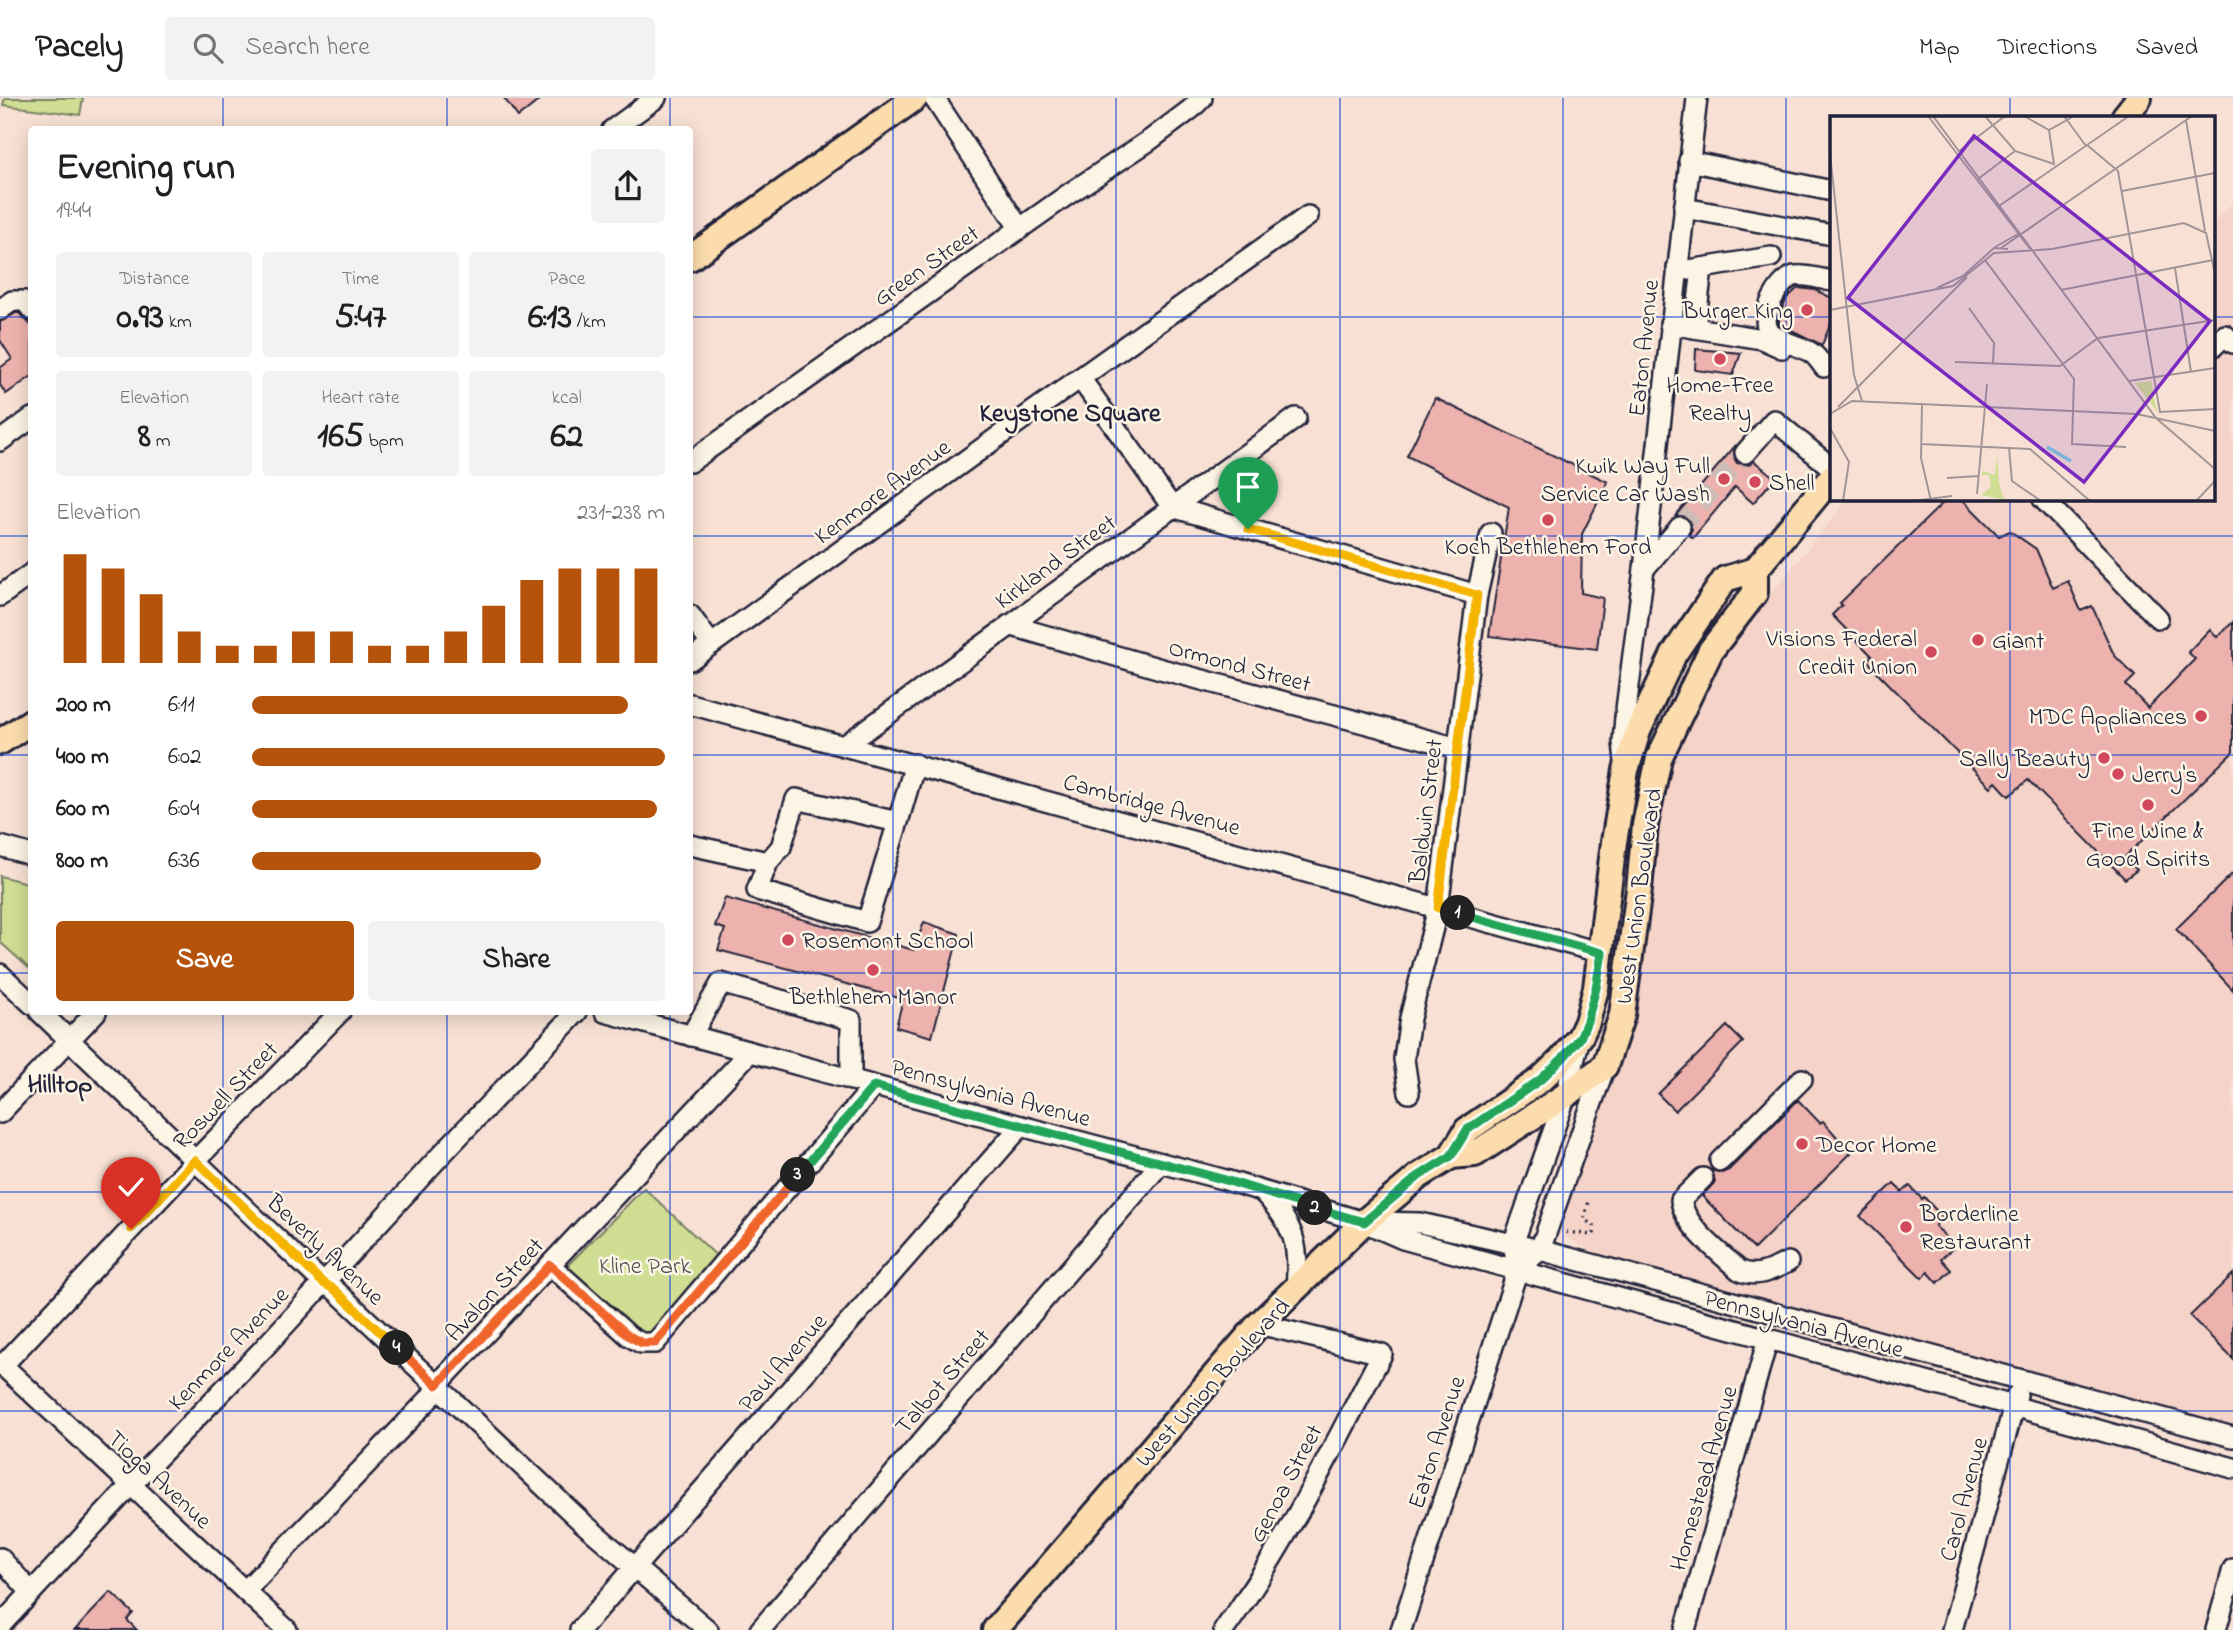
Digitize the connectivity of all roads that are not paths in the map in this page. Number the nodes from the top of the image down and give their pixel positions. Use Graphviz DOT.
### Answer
graph roads {
  1 [pos="656,98"];
  2 [pos="915,98"];
  3 [pos="934,98"];
  4 [pos="1697,98"];
  5 [pos="2139,98"];
  6 [pos="1196,104"];
  7 [pos="2125,116"];
  8 [pos="618,126"];
  9 [pos="1689,161"];
  10 [pos="1830,191"];
  11 [pos="1684,208"];
  12 [pos="1308,216"];
  13 [pos="1020,229"];
  14 [pos="1830,235"];
  15 [pos="693,256"];
  16 [pos="1771,257"];
  17 [pos="1677,268"];
  18 [pos="1702,268"];
  19 [pos="1830,281"];
  20 [pos="28,306"];
  21 [pos="0,310"];
  22 [pos="1670,324"];
  23 [pos="1695,328"];
  24 [pos="1828,368"];
  25 [pos="1080,378"];
  26 [pos="1296,418"];
  27 [pos="28,421"];
  28 [pos="0,441"];
  29 [pos="1745,453"];
  30 [pos="693,460"];
  31 [pos="1830,466"];
  32 [pos="1830,479"];
  33 [pos="2044,500"];
  34 [pos="1172,507"];
  35 [pos="1680,527"];
  36 [pos="1491,533"];
  37 [pos="1644,569"];
  38 [pos="1755,570"];
  39 [pos="28,576"];
  40 [pos="1477,595"];
  41 [pos="0,596"];
  42 [pos="2158,618"];
  43 [pos="693,619"];
  44 [pos="1009,625"];
  45 [pos="711,644"];
  46 [pos="693,658"];
  47 [pos="693,705"];
  48 [pos="28,724"];
  49 [pos="0,743"];
  50 [pos="844,746"];
  51 [pos="1458,748"];
  52 [pos="915,764"];
  53 [pos="1626,770"];
  54 [pos="898,821"];
  55 [pos="0,846"];
  56 [pos="693,846"];
  57 [pos="28,854"];
  58 [pos="768,862"];
  59 [pos="1438,908"];
  60 [pos="1602,953"];
  61 [pos="0,974"];
  62 [pos="28,1000"];
  63 [pos="43,1015"];
  64 [pos="93,1015"];
  65 [pos="337,1015"];
  66 [pos="573,1015"];
  67 [pos="616,1015"];
  68 [pos="691,1036"];
  69 [pos="1580,1038"];
  70 [pos="70,1040"];
  71 [pos="750,1052"];
  72 [pos="1605,1066"];
  73 [pos="1802,1079"];
  74 [pos="851,1080"];
  75 [pos="874,1086"];
  76 [pos="1409,1093"];
  77 [pos="1566,1095"];
  78 [pos="0,1113"];
  79 [pos="1021,1126"];
  80 [pos="1451,1156"];
  81 [pos="195,1160"];
  82 [pos="1720,1161"];
  83 [pos="1161,1163"];
  84 [pos="1703,1178"];
  85 [pos="1262,1192"];
  86 [pos="1364,1222"];
  87 [pos="1514,1244"];
  88 [pos="1540,1250"];
  89 [pos="1788,1262"];
  90 [pos="550,1265"];
  91 [pos="1518,1269"];
  92 [pos="323,1283"];
  93 [pos="1296,1289"];
  94 [pos="1259,1324"];
  95 [pos="1768,1339"];
  96 [pos="2,1368"];
  97 [pos="2021,1381"];
  98 [pos="437,1385"];
  99 [pos="2013,1406"];
  100 [pos="2233,1437"];
  101 [pos="2233,1468"];
  102 [pos="131,1485"];
  103 [pos="0,1558"];
  104 [pos="635,1568"];
  105 [pos="2233,1569"];
  106 [pos="245,1591"];
  107 [pos="31,1592"];
  108 [pos="0,1626"];
  109 [pos="287,1630"];
  110 [pos="580,1630"];
  111 [pos="708,1630"];
  112 [pos="760,1630"];
  113 [pos="995,1630"];
  114 [pos="1224,1630"];
  115 [pos="1401,1630"];
  116 [pos="1685,1630"];
  117 [pos="1952,1630"];
  118 [pos="2216,1630"];
  1 -- 8 [label="street"];
  2 -- 15 [label="main road"];
  3 -- 13 [label="street"];
  4 -- 9 [label="street, Eaton Avenue"];
  5 -- 7 [label="main road"];
  6 -- 13 [label="street, Green Street"];
  9 -- 10 [label="street"];
  9 -- 11 [label="street, Eaton Avenue"];
  11 -- 14 [label="street"];
  11 -- 17 [label="street, Eaton Avenue"];
  12 -- 25 [label="street, Kenmore Avenue"];
  13 -- 30 [label="street, Green Street"];
  16 -- 18 [label="street"];
  17 -- 18 [label="street"];
  17 -- 22 [label="street, Eaton Avenue"];
  18 -- 23 [label="street"];
  19 -- 24 [label="street"];
  20 -- 21 [label="street"];
  22 -- 23 [label="street"];
  22 -- 37 [label="street, Eaton Avenue"];
  23 -- 24 [label="street"];
  25 -- 34 [label="street"];
  25 -- 45 [label="street, Kenmore Avenue"];
  26 -- 34 [label="street, Kirkland Street"];
  27 -- 28 [label="street"];
  29 -- 31 [label="street"];
  32 -- 38 [label="main road, West Union Boulevard"];
  33 -- 42 [label="street"];
  34 -- 40 [label="street"];
  34 -- 44 [label="street, Kirkland Street"];
  35 -- 37 [label="street"];
  36 -- 40 [label="street, Baldwin Street"];
  37 -- 53 [label="street, Eaton Avenue"];
  38 -- 53 [label="main road, West Union Boulevard"];
  38 -- 72 [label="main road, West Union Boulevard"];
  39 -- 41 [label="street"];
  40 -- 51 [label="street, Baldwin Street"];
  43 -- 45 [label="street"];
  44 -- 50 [label="street, Kirkland Street"];
  44 -- 51 [label="street, Ormond Street"];
  45 -- 46 [label="street, Kenmore Avenue"];
  47 -- 50 [label="street, Cambridge Avenue"];
  48 -- 49 [label="main road"];
  50 -- 52 [label="street, Cambridge Avenue"];
  51 -- 59 [label="street, Baldwin Street"];
  52 -- 54 [label="street"];
  52 -- 59 [label="street, Cambridge Avenue"];
  53 -- 60 [label="main road, West Union Boulevard"];
  54 -- 58 [label="street"];
  54 -- 58 [label="street"];
  55 -- 57 [label="street"];
  56 -- 58 [label="street"];
  59 -- 60 [label="street, Cambridge Avenue"];
  59 -- 76 [label="street, Baldwin Street"];
  60 -- 69 [label="main road, West Union Boulevard"];
  61 -- 62 [label="street"];
  63 -- 70 [label="street, Beverly Avenue"];
  64 -- 70 [label="street"];
  65 -- 81 [label="street, Roswell Street"];
  66 -- 92 [label="street, Kenmore Avenue"];
  67 -- 68 [label="street, Pennsylvania Avenue"];
  68 -- 71 [label="street, Pennsylvania Avenue"];
  68 -- 74 [label="street"];
  69 -- 77 [label="street, Eaton Avenue"];
  69 -- 80 [label="main road, West Union Boulevard"];
  70 -- 78 [label="street"];
  70 -- 81 [label="street, Beverly Avenue"];
  71 -- 74 [label="street, Pennsylvania Avenue"];
  71 -- 90 [label="street, Avalon Street"];
  72 -- 77 [label="main road, West Union Boulevard"];
  72 -- 88 [label="street"];
  73 -- 82 [label="street"];
  74 -- 75 [label="street, Pennsylvania Avenue"];
  75 -- 79 [label="street, Pennsylvania Avenue"];
  75 -- 90 [label="street"];
  77 -- 80 [label="main road, West Union Boulevard"];
  77 -- 87 [label="street, Eaton Avenue"];
  79 -- 83 [label="street, Pennsylvania Avenue"];
  79 -- 104 [label="street, Paul Avenue"];
  80 -- 86 [label="main road, West Union Boulevard"];
  81 -- 92 [label="street, Beverly Avenue"];
  81 -- 96 [label="street, Roswell Street"];
  83 -- 85 [label="street, Pennsylvania Avenue"];
  83 -- 112 [label="street, Talbot Street"];
  84 -- 89 [label="street"];
  85 -- 86 [label="street, Pennsylvania Avenue"];
  85 -- 93 [label="street"];
  86 -- 87 [label="street, Pennsylvania Avenue"];
  86 -- 91 [label="street, Pennsylvania Avenue"];
  86 -- 93 [label="main road, West Union Boulevard"];
  87 -- 88 [label="street, Pennsylvania Avenue"];
  87 -- 91 [label="street, Eaton Avenue"];
  88 -- 91 [label="street"];
  88 -- 97 [label="street, Pennsylvania Avenue"];
  90 -- 98 [label="street, Avalon Street"];
  91 -- 95 [label="street, Pennsylvania Avenue"];
  91 -- 115 [label="street, Eaton Avenue"];
  92 -- 98 [label="street, Beverly Avenue"];
  92 -- 102 [label="street, Kenmore Avenue"];
  93 -- 94 [label="main road, West Union Boulevard"];
  94 -- 113 [label="main road, West Union Boulevard"];
  94 -- 114 [label="street, Genoa Street"];
  95 -- 99 [label="street, Pennsylvania Avenue"];
  95 -- 116 [label="street, Homestead Avenue"];
  96 -- 102 [label="street, Tioga Avenue"];
  97 -- 99 [label="street, Carol Avenue"];
  97 -- 100 [label="street, Pennsylvania Avenue"];
  98 -- 104 [label="street, Beverly Avenue"];
  98 -- 106 [label="street, Avalon Street"];
  99 -- 101 [label="street, Pennsylvania Avenue"];
  99 -- 117 [label="street, Carol Avenue"];
  102 -- 106 [label="street, Tioga Avenue"];
  102 -- 107 [label="street, Kenmore Avenue"];
  103 -- 107 [label="street"];
  104 -- 110 [label="street, Paul Avenue"];
  104 -- 111 [label="street, Beverly Avenue"];
  105 -- 118 [label="street"];
  106 -- 109 [label="street, Tioga Avenue"];
  107 -- 108 [label="street, Kenmore Avenue"];
}
